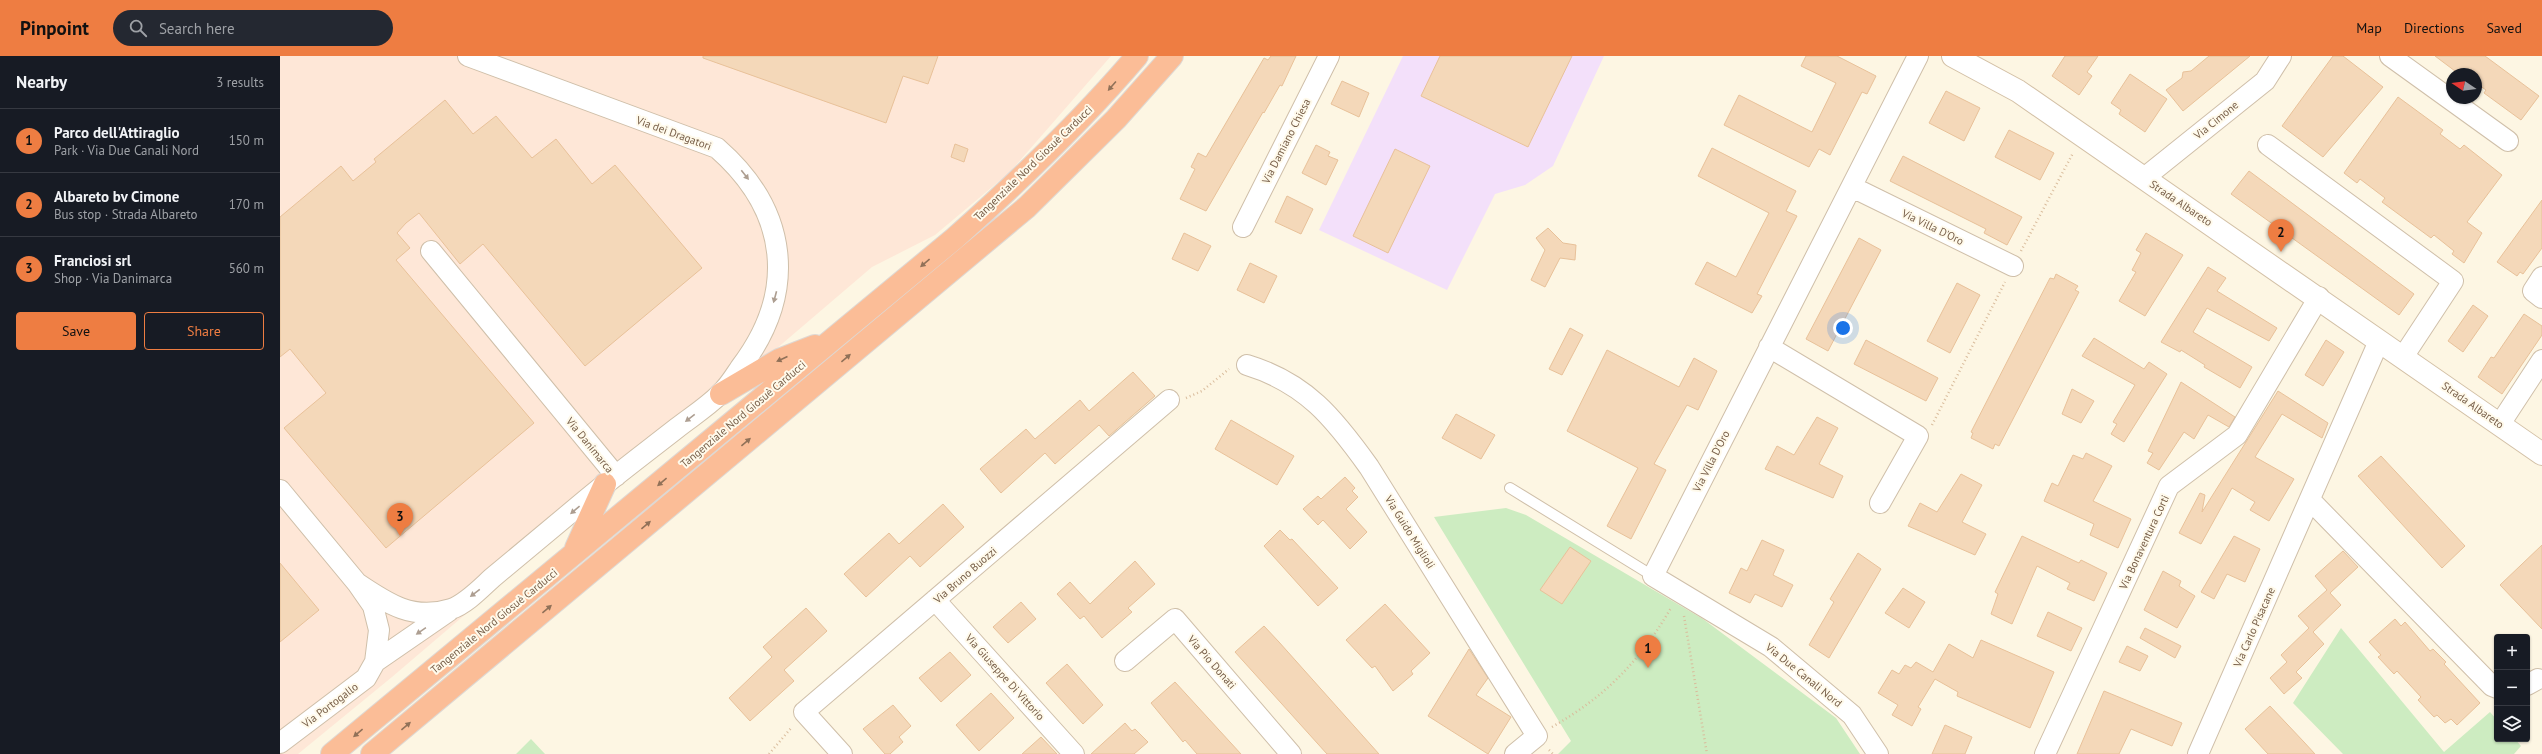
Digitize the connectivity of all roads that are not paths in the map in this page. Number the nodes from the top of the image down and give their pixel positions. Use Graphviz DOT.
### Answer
graph roads {
  1 [pos="468,56"];
  2 [pos="1137,56"];
  3 [pos="1172,56"];
  4 [pos="1328,56"];
  5 [pos="1918,56"];
  6 [pos="1954,56"];
  7 [pos="2281,56"];
  8 [pos="2390,56"];
  9 [pos="2508,141"];
  10 [pos="2268,145"];
  11 [pos="2144,178"];
  12 [pos="1852,187"];
  13 [pos="1243,227"];
  14 [pos="431,251"];
  15 [pos="2013,266"];
  16 [pos="2542,277"];
  17 [pos="2319,297"];
  18 [pos="2542,298"];
  19 [pos="831,340"];
  20 [pos="2380,341"];
  21 [pos="1769,347"];
  22 [pos="2403,357"];
  23 [pos="2542,360"];
  24 [pos="1247,365"];
  25 [pos="721,394"];
  26 [pos="1169,400"];
  27 [pos="2500,424"];
  28 [pos="2542,454"];
  29 [pos="610,480"];
  30 [pos="1510,488"];
  31 [pos="280,490"];
  32 [pos="2310,500"];
  33 [pos="1880,503"];
  34 [pos="571,557"];
  35 [pos="1653,576"];
  36 [pos="357,583"];
  37 [pos="935,600"];
  38 [pos="453,608"];
  39 [pos="1125,661"];
  40 [pos="375,662"];
  41 [pos="2494,687"];
  42 [pos="280,743"];
  43 [pos="374,753"];
  44 [pos="332,754"];
  45 [pos="842,754"];
  46 [pos="1074,754"];
  47 [pos="1291,754"];
  48 [pos="1515,754"];
  49 [pos="1878,754"];
  50 [pos="2045,754"];
  51 [pos="2198,754"];
  1 -- 25 [label="street, Via dei Dragatori, one-way"];
  2 -- 19 [label="highway, Tangenziale Nord Giosuè Carducci, one-way"];
  43 -- 3 [label="highway, one-way"];
  4 -- 13 [label="street, Via Damiano Chiesa"];
  5 -- 12 [label="street, Via Villa D'Oro"];
  6 -- 11 [label="street, Strada Albareto"];
  7 -- 11 [label="street, Via Cimone"];
  8 -- 9 [label="street"];
  10 -- 22 [label="street"];
  11 -- 17 [label="street, Strada Albareto"];
  12 -- 15 [label="street, Via Villa D'Oro"];
  12 -- 21 [label="street, Via Villa D'Oro"];
  14 -- 29 [label="street, Via Danimarca"];
  16 -- 18 [label="street"];
  17 -- 20 [label="street, Strada Albareto"];
  17 -- 50 [label="street, Via Bonaventura Corti"];
  19 -- 25 [label="highway, one-way"];
  19 -- 34 [label="highway, Tangenziale Nord Giosuè Carducci, one-way"];
  20 -- 22 [label="street, Strada Albareto"];
  20 -- 32 [label="street, Via Carlo Pisacane"];
  21 -- 33 [label="street"];
  21 -- 35 [label="street, Via Villa D'Oro"];
  22 -- 27 [label="street, Strada Albareto"];
  23 -- 27 [label="street"];
  24 -- 48 [label="street, Via Guido Miglioli"];
  25 -- 29 [label="street, Via dei Dragatori, one-way"];
  26 -- 37 [label="street, Via Bruno Buozzi"];
  27 -- 28 [label="street, Strada Albareto"];
  29 -- 34 [label="highway"];
  29 -- 38 [label="street, Via Danimarca, one-way"];
  30 -- 35 [label="lane"];
  31 -- 36 [label="street, Via Danimarca"];
  32 -- 41 [label="street"];
  32 -- 51 [label="street, Via Carlo Pisacane"];
  34 -- 44 [label="highway, Tangenziale Nord Giosuè Carducci, one-way"];
  35 -- 49 [label="street, Via Due Canali Nord"];
  36 -- 38 [label="street, Via Danimarca"];
  36 -- 40 [label="street, Via Danimarca"];
  37 -- 45 [label="street, Via Bruno Buozzi"];
  37 -- 46 [label="street, Via Giuseppe Di Vittorio"];
  38 -- 40 [label="street, Via Danimarca, one-way"];
  39 -- 47 [label="street, Via Pio Donati"];
  40 -- 42 [label="street, Via Portogallo"];
}
